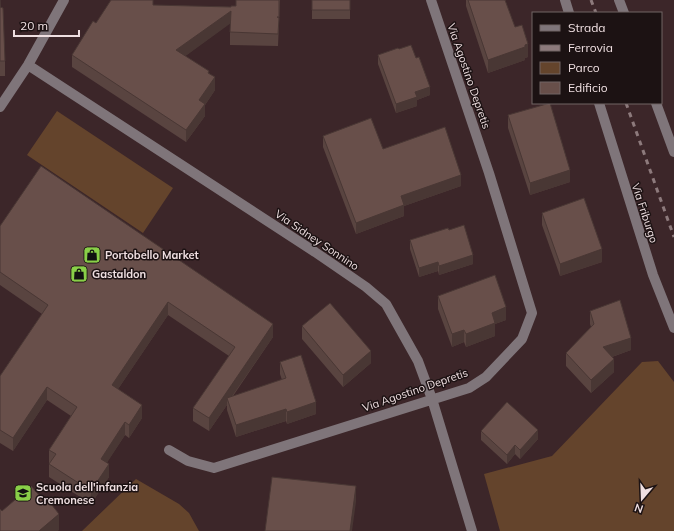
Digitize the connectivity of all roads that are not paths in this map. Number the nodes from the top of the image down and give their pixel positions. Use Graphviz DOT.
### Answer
graph roads {
  1 [pos="64,0"];
  2 [pos="431,0"];
  3 [pos="565,0"];
  4 [pos="619,0"];
  5 [pos="569,12"];
  6 [pos="624,12"];
  7 [pos="28,65"];
  8 [pos="599,104"];
  9 [pos="656,104"];
  10 [pos="0,107"];
  11 [pos="674,152"];
  12 [pos="674,328"];
  13 [pos="432,399"];
  14 [pos="169,450"];
  15 [pos="472,531"];
  1 -- 7 [label="street"];
  2 -- 13 [label="street, Via Agostino Depretis"];
  3 -- 5 [label="street"];
  4 -- 6 [label="street"];
  7 -- 10 [label="street"];
  7 -- 13 [label="street, Via Sidney Sonnino"];
  8 -- 12 [label="street, Via Friburgo"];
  9 -- 11 [label="street"];
  13 -- 14 [label="street, Via Agostino Depretis"];
  13 -- 15 [label="street, Via Sidney Sonnino"];
}
